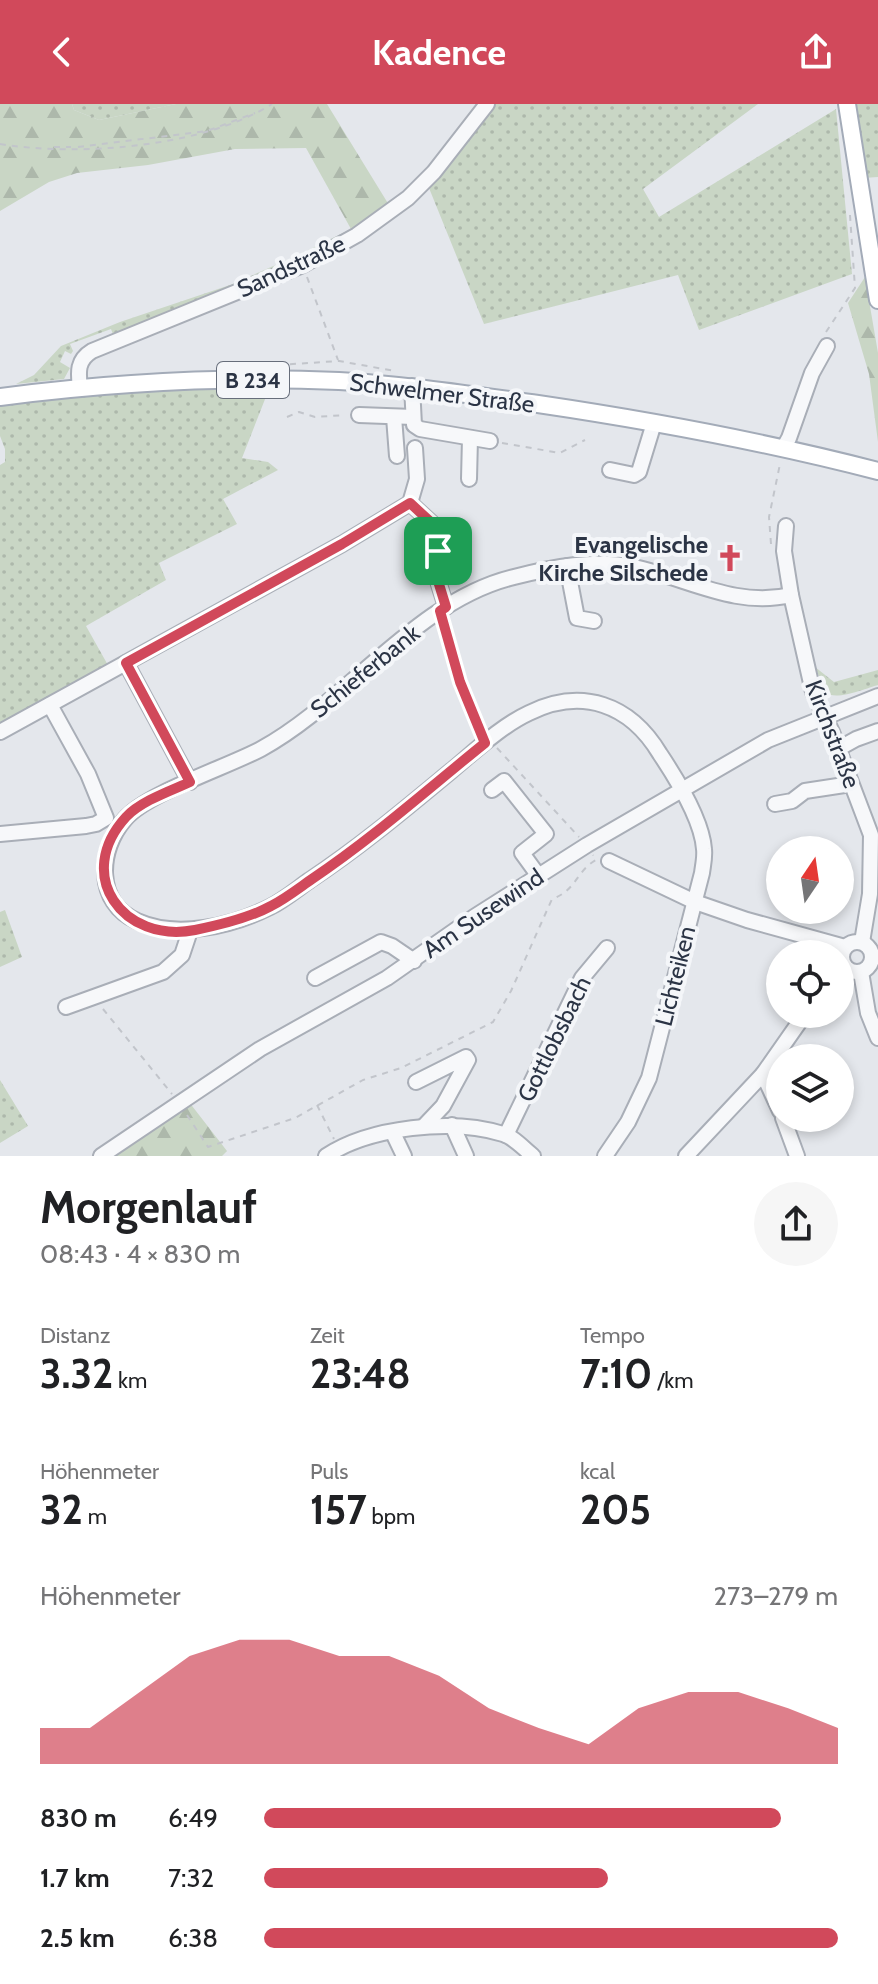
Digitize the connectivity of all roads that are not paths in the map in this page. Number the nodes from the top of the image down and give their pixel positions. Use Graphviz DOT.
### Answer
graph roads {
  1 [pos="487,104"];
  2 [pos="847,104"];
  3 [pos="878,300"];
  4 [pos="827,346"];
  5 [pos="412,386"];
  6 [pos="80,388"];
  7 [pos="0,397"];
  8 [pos="359,415"];
  9 [pos="394,417"];
  10 [pos="413,421"];
  11 [pos="654,423"];
  12 [pos="470,438"];
  13 [pos="490,441"];
  14 [pos="784,447"];
  15 [pos="415,448"];
  16 [pos="397,456"];
  17 [pos="610,470"];
  18 [pos="878,471"];
  19 [pos="469,479"];
  20 [pos="410,503"];
  21 [pos="786,526"];
  22 [pos="567,566"];
  23 [pos="791,595"];
  24 [pos="443,609"];
  25 [pos="594,621"];
  26 [pos="126,663"];
  27 [pos="878,696"];
  28 [pos="50,705"];
  29 [pos="824,716"];
  30 [pos="878,731"];
  31 [pos="0,732"];
  32 [pos="838,749"];
  33 [pos="190,782"];
  34 [pos="851,784"];
  35 [pos="492,790"];
  36 [pos="681,790"];
  37 [pos="775,804"];
  38 [pos="0,834"];
  39 [pos="602,860"];
  40 [pos="538,875"];
  41 [pos="694,905"];
  42 [pos="190,931"];
  43 [pos="820,940"];
  44 [pos="854,942"];
  45 [pos="862,942"];
  46 [pos="607,948"];
  47 [pos="875,960"];
  48 [pos="414,961"];
  49 [pos="854,971"];
  50 [pos="861,972"];
  51 [pos="315,978"];
  52 [pos="66,1007"];
  53 [pos="795,1028"];
  54 [pos="878,1038"];
  55 [pos="763,1074"];
  56 [pos="766,1081"];
  57 [pos="416,1082"];
  58 [pos="452,1125"];
  59 [pos="424,1126"];
  60 [pos="786,1132"];
  61 [pos="393,1133"];
  62 [pos="506,1135"];
  63 [pos="338,1152"];
  64 [pos="791,1153"];
  65 [pos="101,1156"];
  66 [pos="404,1156"];
  67 [pos="466,1156"];
  68 [pos="533,1156"];
  69 [pos="605,1156"];
  70 [pos="686,1156"];
  1 -- 6 [label="street, Sandstraße"];
  2 -- 3 [label="main road"];
  4 -- 14 [label="street"];
  5 -- 6 [label="main road, Schwelmer Straße / B 234"];
  5 -- 10 [label="street"];
  5 -- 11 [label="main road, Schwelmer Straße / B 234"];
  6 -- 7 [label="main road, Schwelmer Straße / B 234"];
  8 -- 9 [label="street"];
  9 -- 10 [label="street"];
  9 -- 16 [label="street"];
  10 -- 12 [label="street"];
  11 -- 14 [label="main road, Schwelmer Straße / B 234"];
  11 -- 17 [label="street"];
  12 -- 13 [label="street"];
  12 -- 19 [label="street"];
  14 -- 18 [label="main road, Schwelmer Straße / B 234"];
  15 -- 20 [label="street"];
  20 -- 24 [label="street"];
  20 -- 26 [label="street"];
  21 -- 23 [label="street, Kirchstraße"];
  22 -- 23 [label="street, Schieferbank"];
  22 -- 24 [label="street, Schieferbank"];
  22 -- 25 [label="street"];
  23 -- 29 [label="street, Kirchstraße"];
  24 -- 33 [label="street, Schieferbank"];
  26 -- 28 [label="street"];
  26 -- 33 [label="street"];
  27 -- 29 [label="street, Am Susewind"];
  28 -- 31 [label="street"];
  28 -- 38 [label="street"];
  29 -- 32 [label="street, Kirchstraße"];
  29 -- 36 [label="street, Am Susewind"];
  30 -- 32 [label="street"];
  32 -- 34 [label="street, Kirchstraße"];
  33 -- 42 [label="street, Schieferbank"];
  34 -- 37 [label="street"];
  34 -- 45 [label="street, Kirchstraße"];
  35 -- 40 [label="street"];
  36 -- 40 [label="street, Am Susewind"];
  36 -- 41 [label="street, Lichteiken"];
  36 -- 42 [label="street, Schieferbank"];
  39 -- 41 [label="street"];
  40 -- 48 [label="street, Am Susewind"];
  41 -- 43 [label="street"];
  41 -- 69 [label="street, Lichteiken"];
  42 -- 52 [label="street"];
  44 -- 45 [label="street"];
  45 -- 47 [label="street"];
  46 -- 62 [label="street, Gottlobsbach"];
  47 -- 50 [label="street"];
  48 -- 51 [label="street"];
  48 -- 65 [label="street, Am Susewind"];
  49 -- 50 [label="street"];
  50 -- 54 [label="street"];
  53 -- 55 [label="street"];
  55 -- 56 [label="street"];
  55 -- 70 [label="street"];
  57 -- 59 [label="street"];
  58 -- 59 [label="street"];
  58 -- 62 [label="street"];
  58 -- 67 [label="street"];
  59 -- 61 [label="street"];
  60 -- 64 [label="street"];
  61 -- 63 [label="street"];
  61 -- 66 [label="street"];
  62 -- 68 [label="street"];
}
